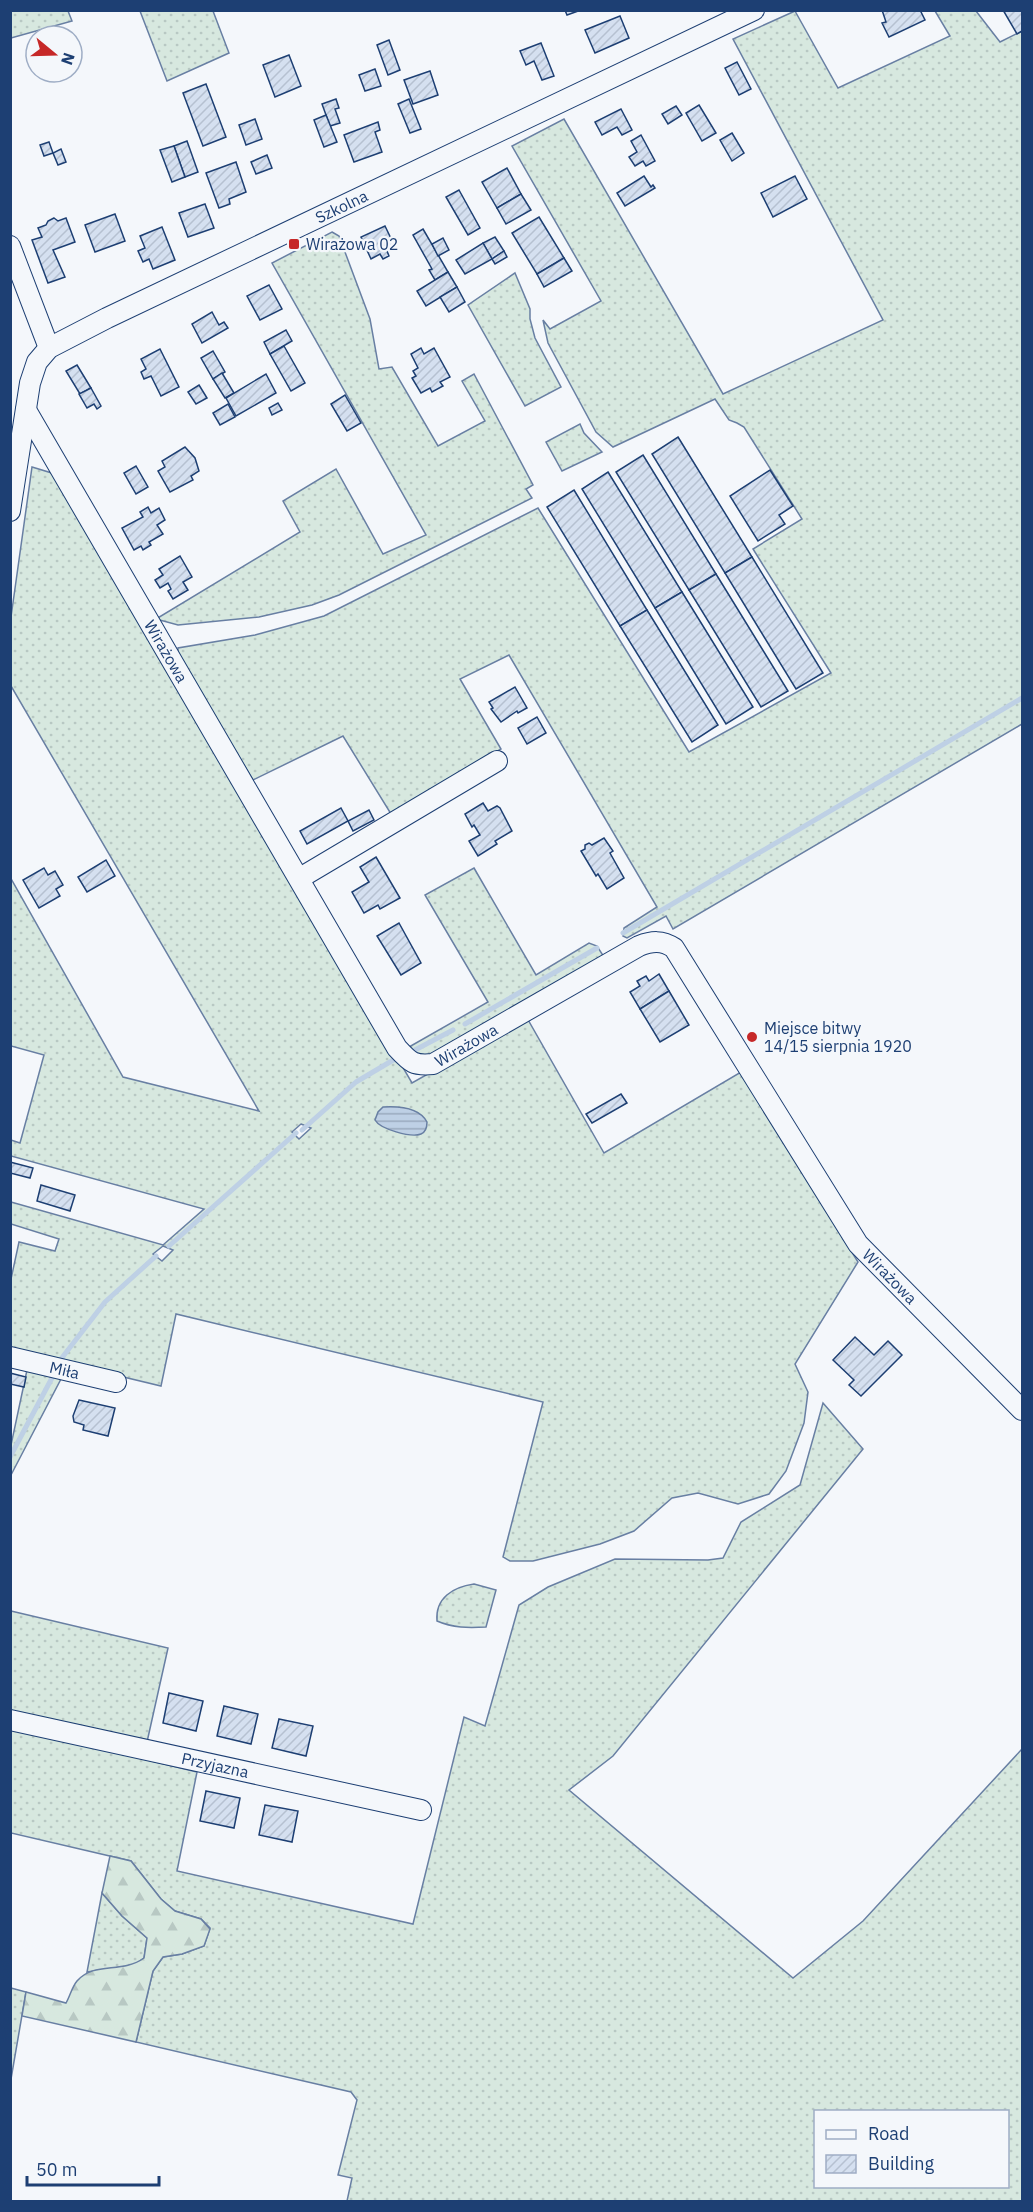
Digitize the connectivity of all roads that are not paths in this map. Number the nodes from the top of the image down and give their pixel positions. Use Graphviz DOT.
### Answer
graph roads {
  1 [pos="754,10"];
  2 [pos="10,246"];
  3 [pos="49,348"];
  4 [pos="26,410"];
  5 [pos="10,511"];
  6 [pos="497,761"];
  7 [pos="300,878"];
  8 [pos="10,1357"];
  9 [pos="116,1382"];
  10 [pos="1023,1410"];
  11 [pos="10,1720"];
  12 [pos="421,1810"];
  1 -- 3 [label="street, Szkolna"];
  2 -- 3 [label="street"];
  3 -- 4 [label="street"];
  4 -- 5 [label="street"];
  4 -- 7 [label="street, Wirażowa"];
  6 -- 7 [label="street"];
  7 -- 10 [label="street, Wirażowa"];
  8 -- 9 [label="street, Miła"];
  11 -- 12 [label="street, Przyjazna"];
}
